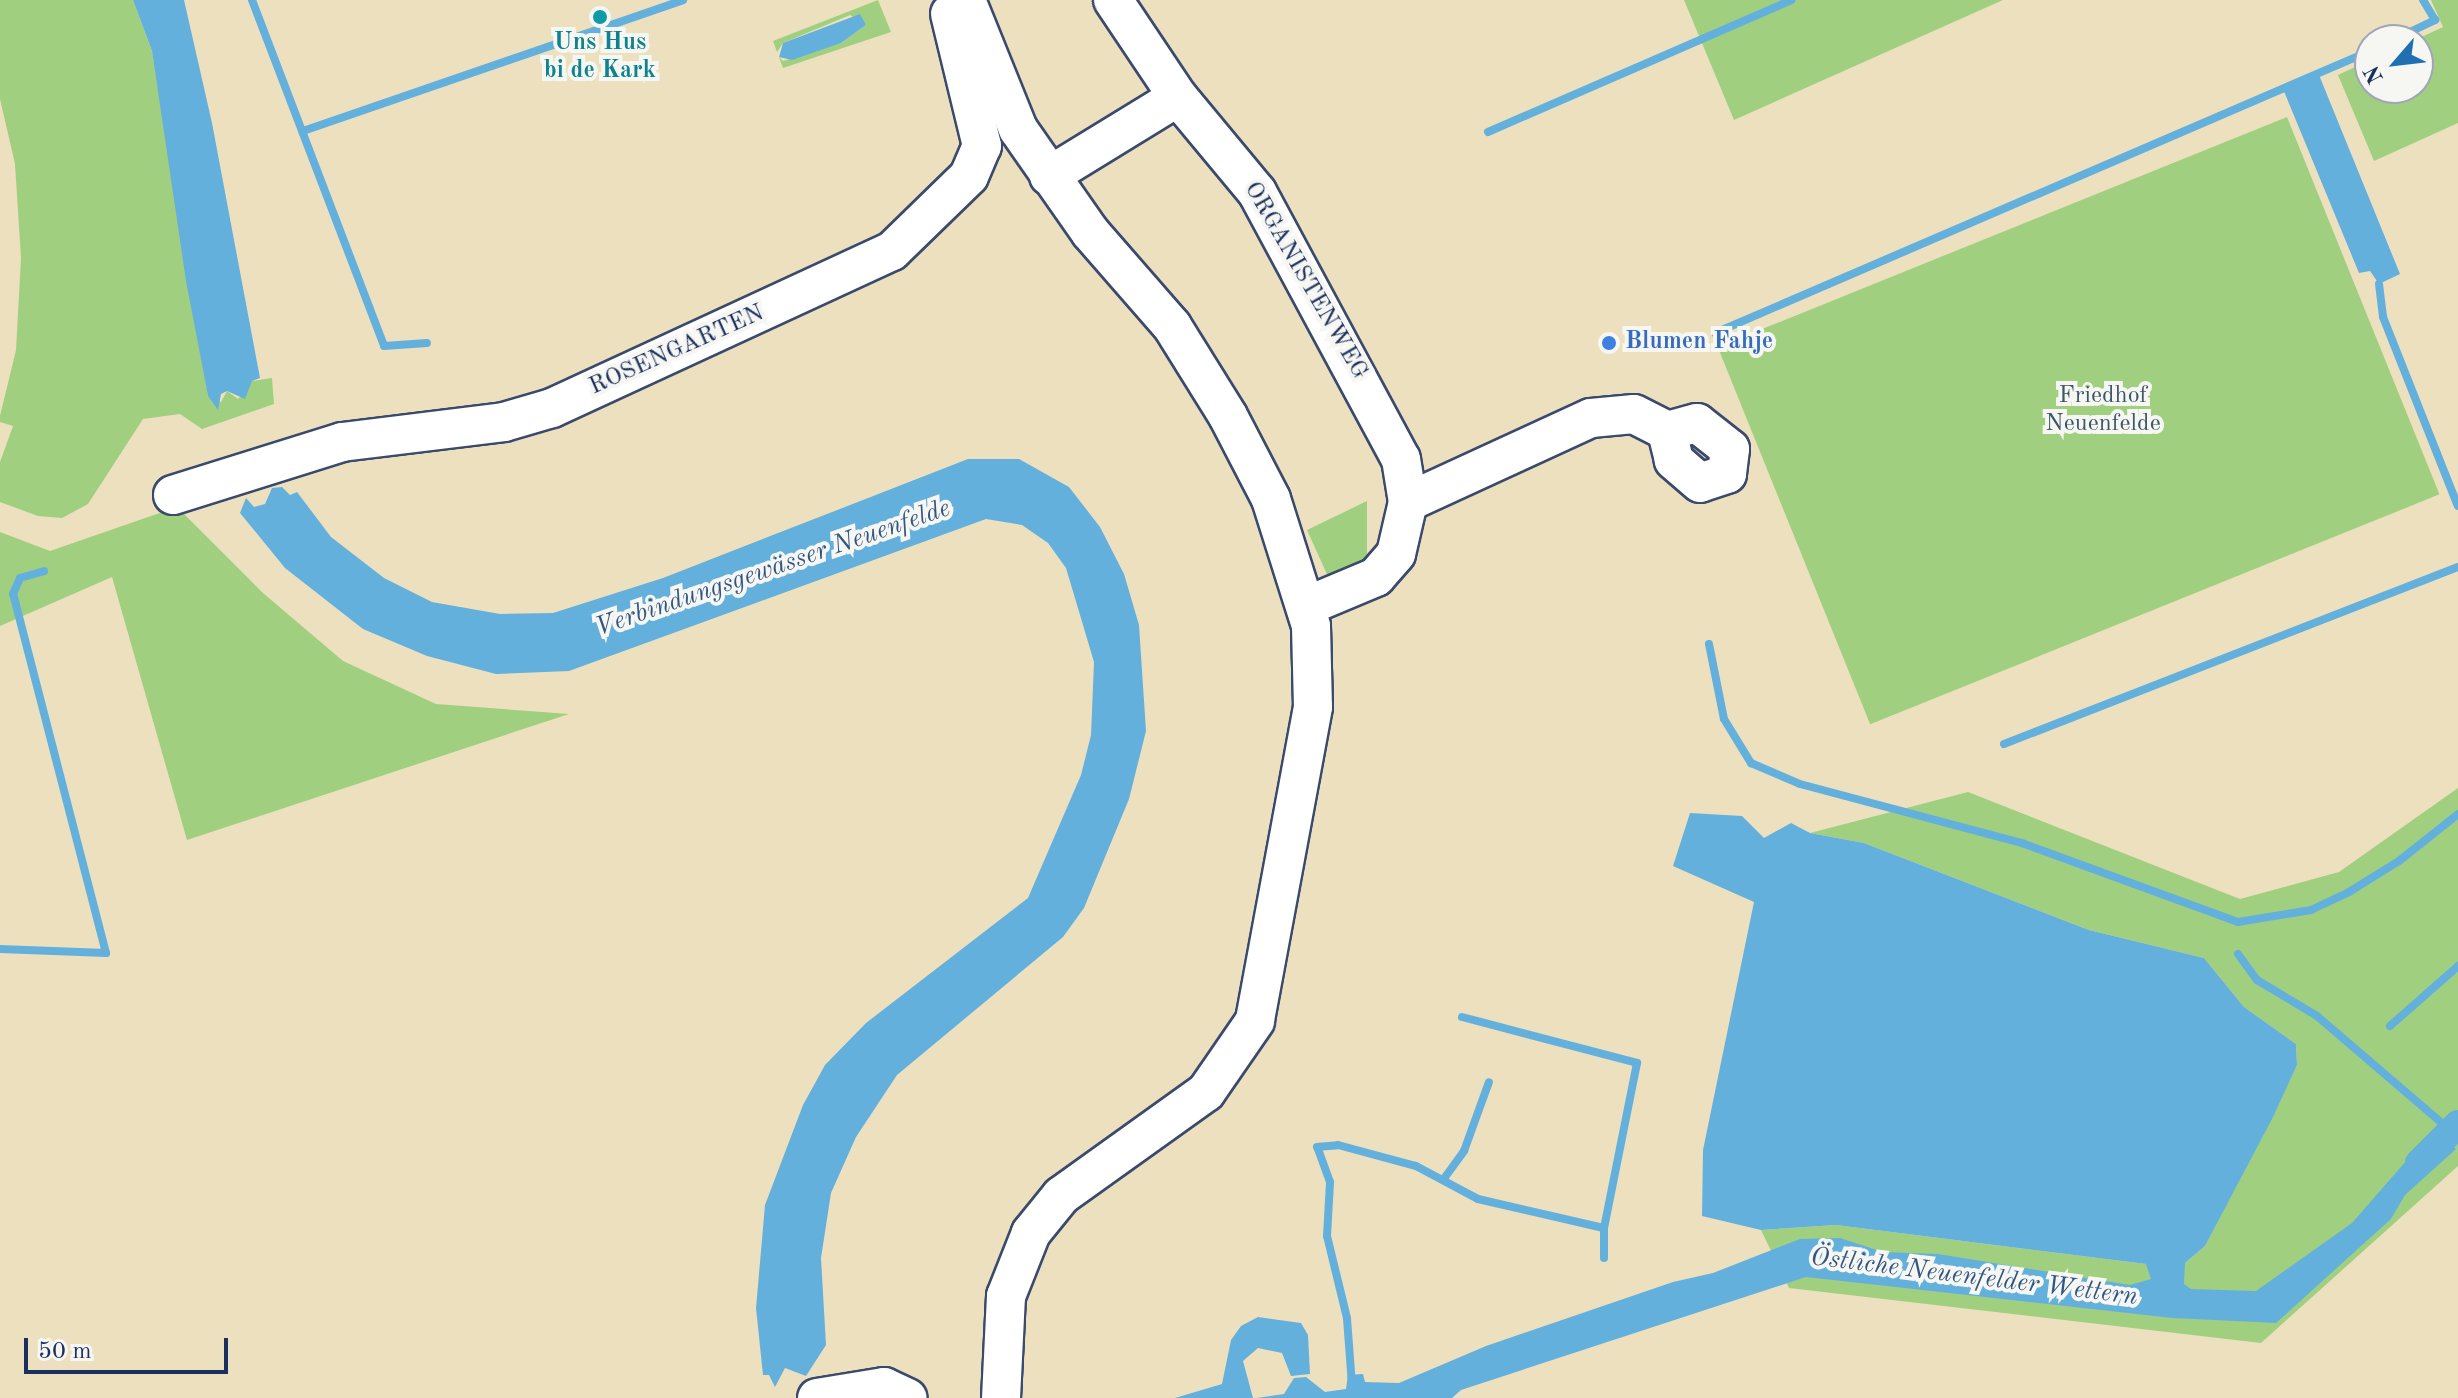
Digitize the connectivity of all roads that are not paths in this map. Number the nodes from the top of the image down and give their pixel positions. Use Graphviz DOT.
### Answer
graph roads {
  1 [pos="951,0"];
  2 [pos="966,0"];
  3 [pos="1113,0"];
  4 [pos="1178,97"];
  5 [pos="1049,176"];
  6 [pos="1667,431"];
  7 [pos="173,495"];
  8 [pos="1408,502"];
  9 [pos="1307,606"];
  10 [pos="817,1398"];
  11 [pos="908,1398"];
  12 [pos="1001,1398"];
  1 -- 7 [label="street, ROSENGARTEN"];
  2 -- 5 [label="street"];
  3 -- 4 [label="street, ORGANISTENWEG"];
  4 -- 5 [label="street"];
  4 -- 8 [label="street, ORGANISTENWEG"];
  5 -- 9 [label="street"];
  6 -- 8 [label="street"];
  8 -- 9 [label="street, ORGANISTENWEG"];
  9 -- 12 [label="street"];
  10 -- 11 [label="street"];
}
